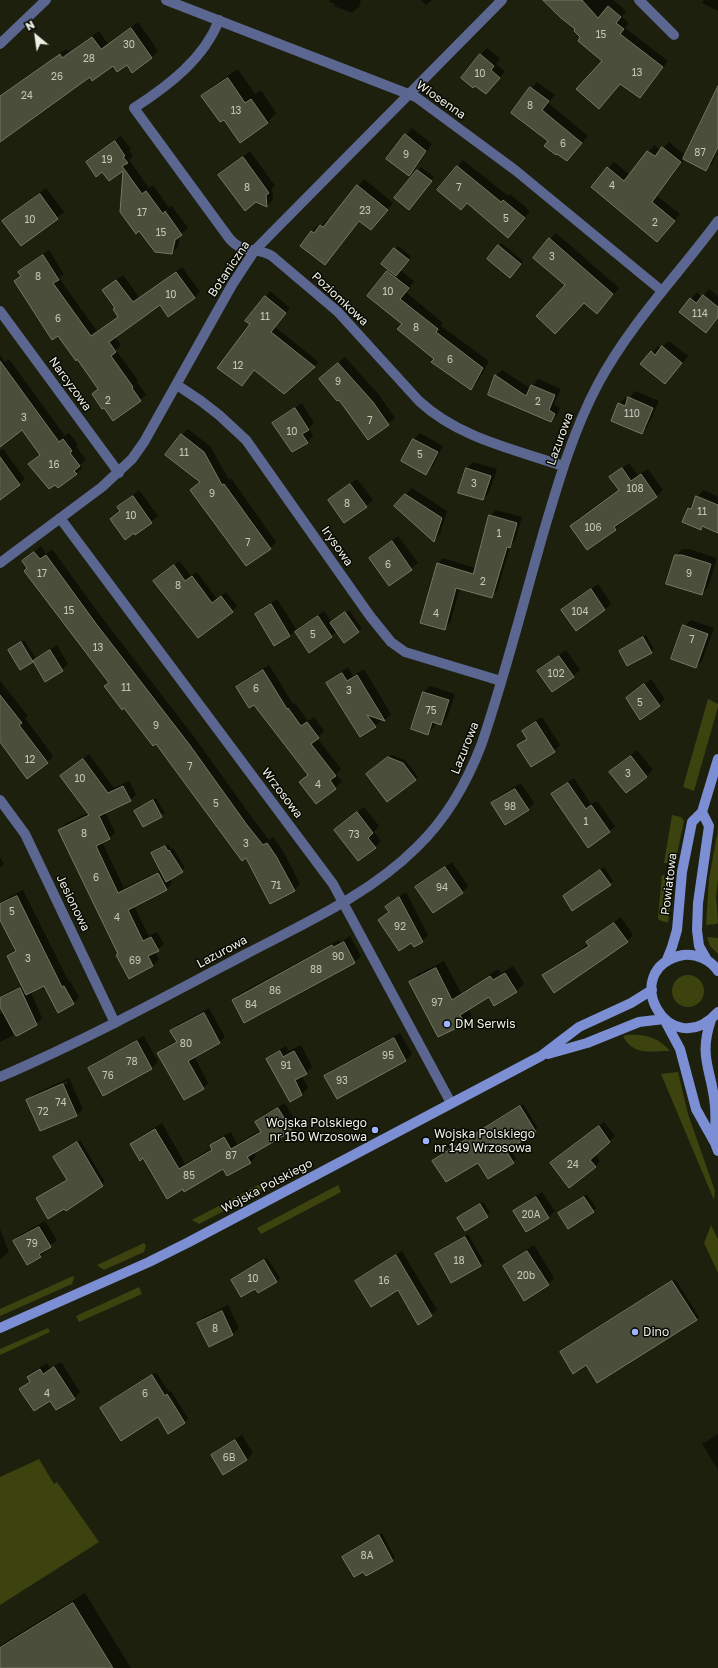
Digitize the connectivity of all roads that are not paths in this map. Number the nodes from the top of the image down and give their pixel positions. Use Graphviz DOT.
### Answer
graph roads {
  1 [pos="46,0"];
  2 [pos="166,0"];
  3 [pos="502,0"];
  4 [pos="639,0"];
  5 [pos="219,20"];
  6 [pos="674,35"];
  7 [pos="0,44"];
  8 [pos="410,93"];
  9 [pos="718,221"];
  10 [pos="256,250"];
  11 [pos="662,291"];
  12 [pos="0,311"];
  13 [pos="177,385"];
  14 [pos="563,466"];
  15 [pos="118,473"];
  16 [pos="60,518"];
  17 [pos="0,563"];
  18 [pos="501,682"];
  19 [pos="718,759"];
  20 [pos="0,800"];
  21 [pos="702,812"];
  22 [pos="344,902"];
  23 [pos="707,960"];
  24 [pos="666,962"];
  25 [pos="717,968"];
  26 [pos="652,990"];
  27 [pos="715,1016"];
  28 [pos="664,1019"];
  29 [pos="115,1023"];
  30 [pos="541,1056"];
  31 [pos="0,1077"];
  32 [pos="451,1103"];
  33 [pos="717,1147"];
  34 [pos="0,1328"];
  1 -- 7 [label="street"];
  2 -- 5 [label="street, Wiosenna"];
  3 -- 8 [label="street, Botaniczna"];
  4 -- 6 [label="street"];
  5 -- 8 [label="street, Wiosenna"];
  5 -- 10 [label="street, Poziomkowa"];
  8 -- 10 [label="street, Botaniczna"];
  8 -- 11 [label="street, Wiosenna"];
  9 -- 11 [label="street, Lazurowa"];
  10 -- 13 [label="street, Botaniczna"];
  10 -- 14 [label="street, Poziomkowa"];
  11 -- 14 [label="street, Lazurowa"];
  12 -- 15 [label="street, Narcyzowa"];
  13 -- 15 [label="street, Botaniczna"];
  13 -- 18 [label="street, Irysowa"];
  14 -- 18 [label="street, Lazurowa"];
  15 -- 16 [label="street, Botaniczna"];
  16 -- 17 [label="street, Botaniczna"];
  16 -- 22 [label="street, Wrzosowa"];
  18 -- 22 [label="street, Lazurowa"];
  19 -- 21 [label="street, Powiatowa"];
  20 -- 29 [label="street, Jesionowa"];
  21 -- 23 [label="street"];
  21 -- 24 [label="street, Powiatowa"];
  22 -- 29 [label="street, Lazurowa"];
  22 -- 32 [label="street, Wrzosowa"];
  23 -- 24 [label="street"];
  23 -- 25 [label="street"];
  24 -- 26 [label="street, Powiatowa"];
  26 -- 28 [label="street"];
  26 -- 30 [label="street, Wojska Polskiego"];
  27 -- 28 [label="street"];
  27 -- 33 [label="street"];
  28 -- 30 [label="street, Wojska Polskiego"];
  28 -- 33 [label="street"];
  29 -- 31 [label="street, Lazurowa"];
  30 -- 32 [label="street, Wojska Polskiego"];
  32 -- 34 [label="street, Wojska Polskiego"];
}
